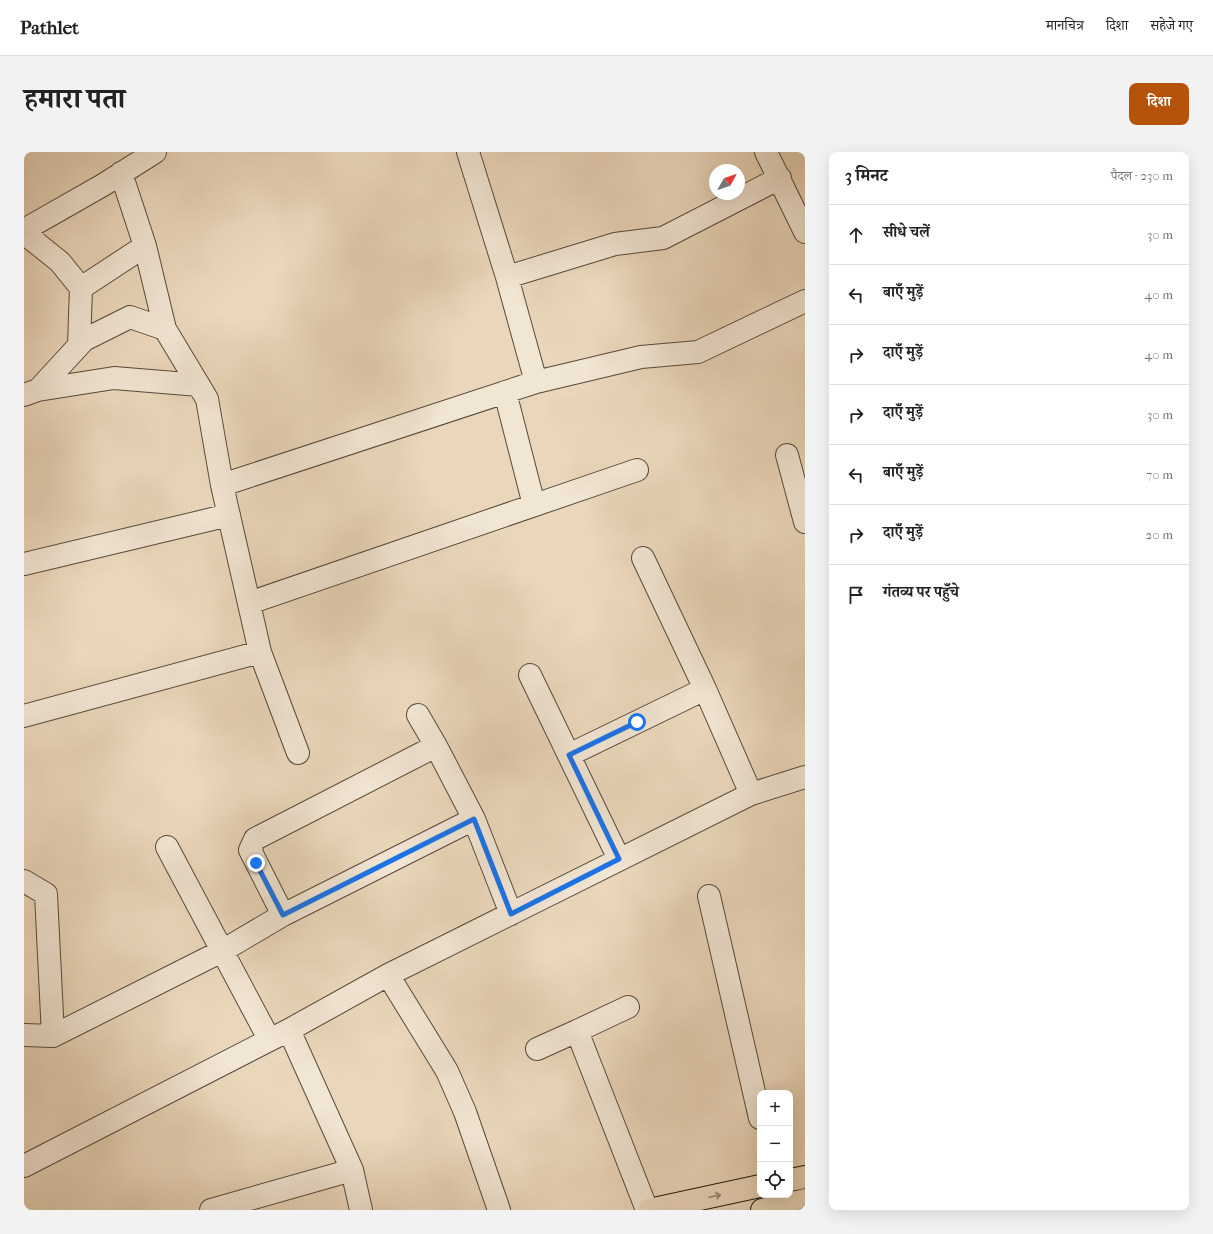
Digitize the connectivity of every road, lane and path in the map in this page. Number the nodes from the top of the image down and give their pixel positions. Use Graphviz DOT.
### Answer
graph roads {
  1 [pos="155,152"];
  2 [pos="468,152"];
  3 [pos="766,152"];
  4 [pos="122,173"];
  5 [pos="780,178"];
  6 [pos="24,230"];
  7 [pos="805,232"];
  8 [pos="24,233"];
  9 [pos="145,246"];
  10 [pos="507,277"];
  11 [pos="81,288"];
  12 [pos="805,301"];
  13 [pos="165,329"];
  14 [pos="79,345"];
  15 [pos="536,382"];
  16 [pos="199,385"];
  17 [pos="505,392"];
  18 [pos="31,393"];
  19 [pos="787,455"];
  20 [pos="637,470"];
  21 [pos="222,484"];
  22 [pos="534,505"];
  23 [pos="229,515"];
  24 [pos="805,522"];
  25 [pos="643,558"];
  26 [pos="24,564"];
  27 [pos="249,604"];
  28 [pos="260,652"];
  29 [pos="530,675"];
  30 [pos="705,689"];
  31 [pos="418,715"];
  32 [pos="24,716"];
  33 [pos="436,746"];
  34 [pos="298,753"];
  35 [pos="569,755"];
  36 [pos="805,777"];
  37 [pos="750,794"];
  38 [pos="474,819"];
  39 [pos="167,847"];
  40 [pos="619,859"];
  41 [pos="24,881"];
  42 [pos="709,896"];
  43 [pos="511,914"];
  44 [pos="283,915"];
  45 [pos="222,951"];
  46 [pos="388,975"];
  47 [pos="628,1007"];
  48 [pos="289,1030"];
  49 [pos="577,1031"];
  50 [pos="24,1035"];
  51 [pos="53,1036"];
  52 [pos="269,1039"];
  53 [pos="537,1049"];
  54 [pos="757,1105"];
  55 [pos="24,1166"];
  56 [pos="352,1170"];
  57 [pos="805,1176"];
  58 [pos="793,1179"];
  59 [pos="757,1187"];
  60 [pos="805,1200"];
  61 [pos="211,1210"];
  62 [pos="361,1210"];
  63 [pos="499,1210"];
  64 [pos="648,1210"];
  65 [pos="762,1210"];
  1 -- 4 [label="street"];
  2 -- 10 [label="street"];
  3 -- 5 [label="street"];
  4 -- 6 [label="street"];
  4 -- 9 [label="street"];
  5 -- 7 [label="street"];
  5 -- 10 [label="street"];
  8 -- 11 [label="street"];
  9 -- 11 [label="street"];
  9 -- 13 [label="street"];
  10 -- 15 [label="street"];
  11 -- 14 [label="street"];
  12 -- 15 [label="street"];
  13 -- 14 [label="street"];
  13 -- 16 [label="street"];
  14 -- 18 [label="street"];
  15 -- 17 [label="street"];
  16 -- 18 [label="street"];
  16 -- 21 [label="street"];
  17 -- 21 [label="street"];
  17 -- 22 [label="street"];
  19 -- 24 [label="street"];
  20 -- 22 [label="street"];
  21 -- 23 [label="street"];
  22 -- 27 [label="street"];
  23 -- 26 [label="street"];
  23 -- 27 [label="street"];
  25 -- 30 [label="street"];
  27 -- 28 [label="street"];
  28 -- 32 [label="street"];
  28 -- 34 [label="street"];
  29 -- 35 [label="street"];
  30 -- 35 [label="street"];
  30 -- 37 [label="street"];
  31 -- 33 [label="street"];
  33 -- 38 [label="street"];
  33 -- 44 [label="street"];
  35 -- 40 [label="street"];
  36 -- 37 [label="street"];
  37 -- 40 [label="street"];
  38 -- 43 [label="street"];
  38 -- 44 [label="street"];
  39 -- 45 [label="street"];
  40 -- 43 [label="street"];
  41 -- 51 [label="street"];
  42 -- 54 [label="street"];
  43 -- 46 [label="street"];
  44 -- 45 [label="street"];
  45 -- 51 [label="street"];
  45 -- 52 [label="street"];
  46 -- 48 [label="street"];
  46 -- 63 [label="street"];
  47 -- 49 [label="street"];
  48 -- 52 [label="street"];
  48 -- 56 [label="street"];
  49 -- 53 [label="street"];
  49 -- 64 [label="street"];
  50 -- 51 [label="street"];
  52 -- 55 [label="street"];
  56 -- 61 [label="street"];
  56 -- 62 [label="street"];
  57 -- 58 [label="main road"];
  64 -- 59 [label="main road, one-way"];
  60 -- 65 [label="main road"];
}
